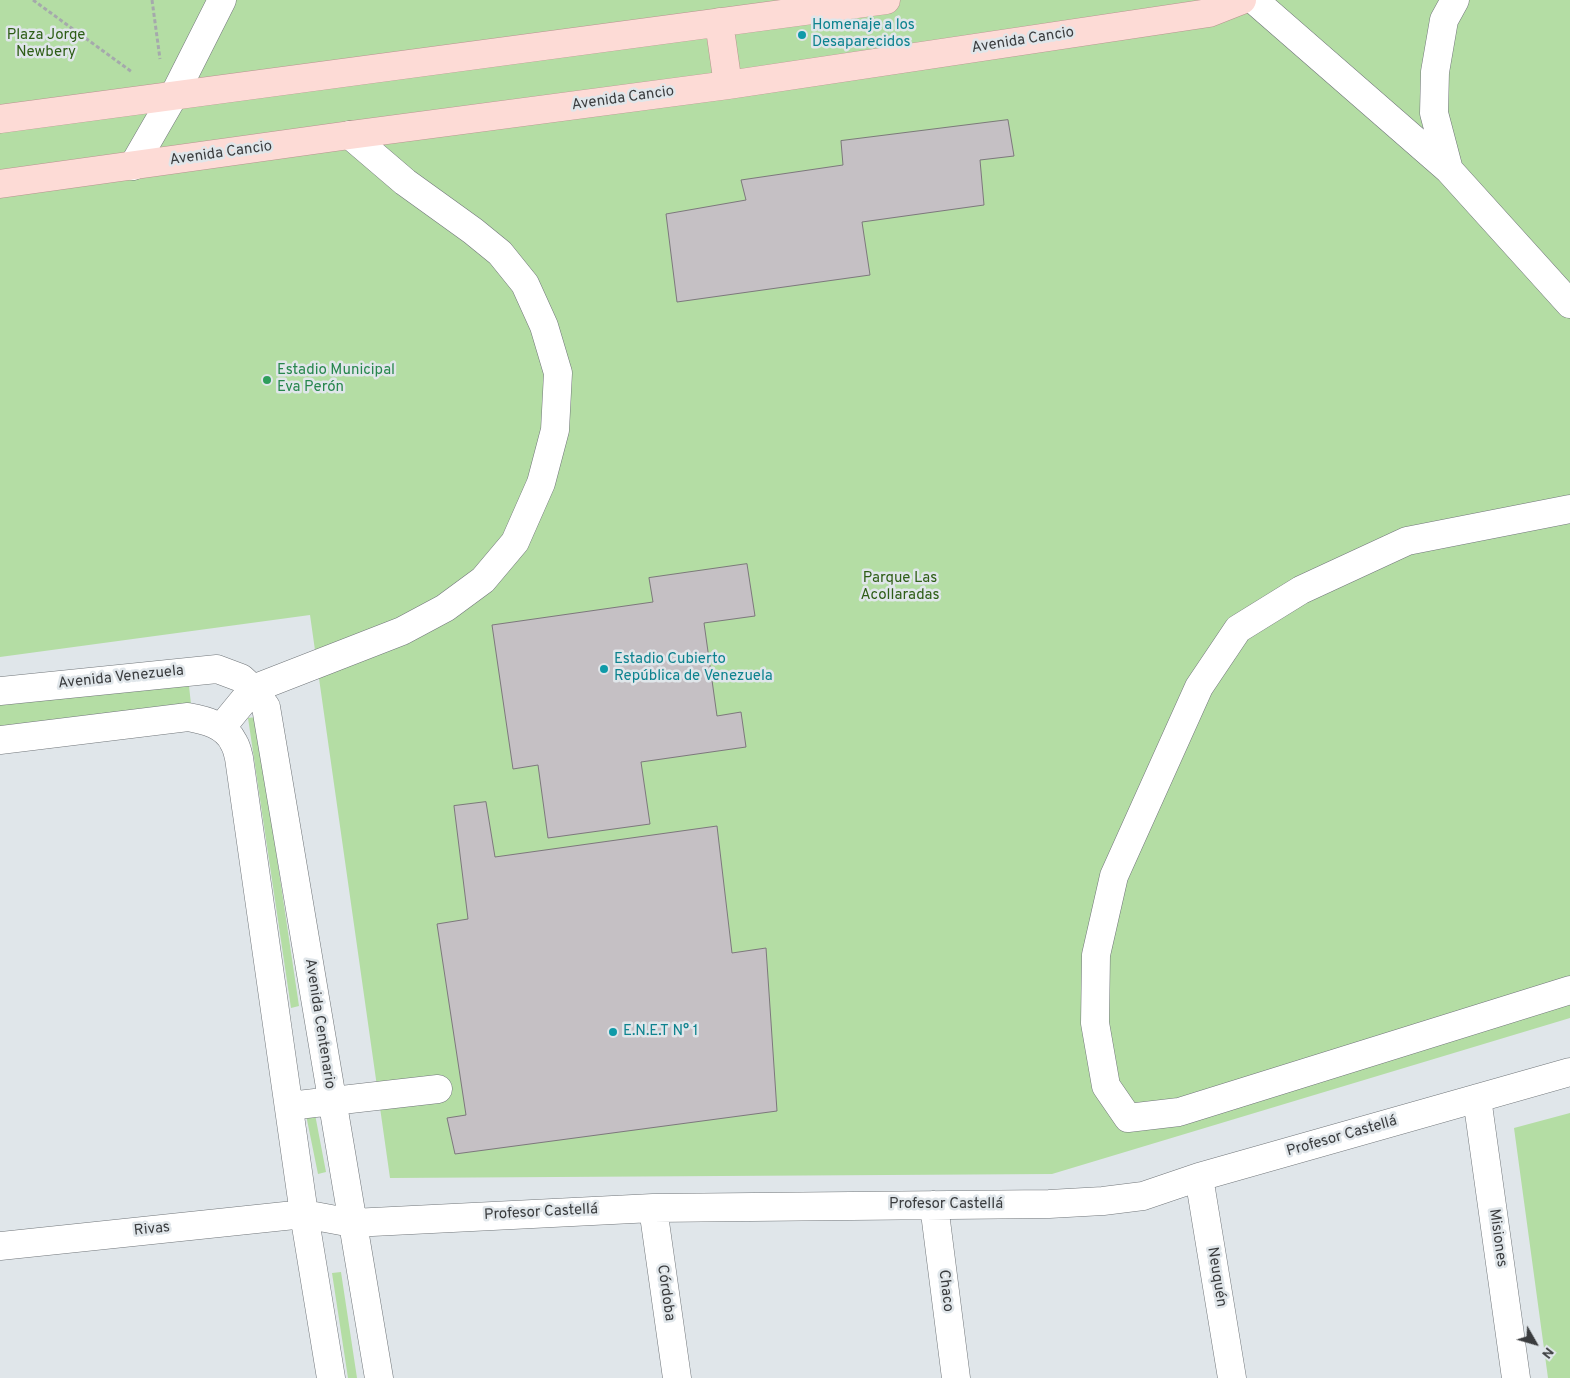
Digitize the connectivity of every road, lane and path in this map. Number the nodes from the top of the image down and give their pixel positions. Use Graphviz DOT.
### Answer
graph roads {
  1 [pos="33,0"];
  2 [pos="152,0"];
  3 [pos="222,0"];
  4 [pos="886,0"];
  5 [pos="1242,0"];
  6 [pos="1254,0"];
  7 [pos="1455,0"];
  8 [pos="719,22"];
  9 [pos="728,85"];
  10 [pos="170,96"];
  11 [pos="0,119"];
  12 [pos="350,135"];
  13 [pos="133,166"];
  14 [pos="1449,170"];
  15 [pos="0,184"];
  16 [pos="1570,304"];
  17 [pos="1570,509"];
  18 [pos="247,684"];
  19 [pos="0,691"];
  20 [pos="221,728"];
  21 [pos="0,740"];
  22 [pos="1570,990"];
  23 [pos="1570,1072"];
  24 [pos="438,1089"];
  25 [pos="1478,1098"];
  26 [pos="332,1102"];
  27 [pos="289,1106"];
  28 [pos="1200,1177"];
  29 [pos="934,1204"];
  30 [pos="654,1208"];
  31 [pos="329,1218"];
  32 [pos="0,1246"];
  33 [pos="331,1378"];
  34 [pos="379,1378"];
  35 [pos="677,1378"];
  36 [pos="956,1378"];
  37 [pos="1232,1378"];
  38 [pos="1516,1378"];
  1 -- 10 [label="path"];
  2 -- 10 [label="path"];
  3 -- 10 [label="street"];
  4 -- 8 [label="main road"];
  5 -- 9 [label="main road, Avenida Cancio"];
  6 -- 14 [label="street"];
  7 -- 14 [label="street"];
  8 -- 9 [label="main road"];
  8 -- 10 [label="main road"];
  9 -- 12 [label="main road, Avenida Cancio"];
  10 -- 11 [label="main road"];
  10 -- 13 [label="street"];
  12 -- 13 [label="main road, Avenida Cancio"];
  12 -- 18 [label="street"];
  13 -- 15 [label="main road, Avenida Cancio"];
  14 -- 16 [label="street"];
  17 -- 22 [label="street"];
  18 -- 19 [label="street, Avenida Venezuela"];
  18 -- 20 [label="street"];
  18 -- 26 [label="street, Avenida Centenario"];
  20 -- 21 [label="street"];
  20 -- 27 [label="street, Avenida Centenario"];
  23 -- 25 [label="street, Profesor Castellá"];
  24 -- 26 [label="street"];
  25 -- 28 [label="street, Profesor Castellá"];
  25 -- 38 [label="street, Misiones"];
  26 -- 27 [label="street"];
  26 -- 31 [label="street, Avenida Centenario"];
  27 -- 31 [label="street, Avenida Centenario"];
  28 -- 29 [label="street, Profesor Castellá"];
  28 -- 37 [label="street, Neuquén"];
  29 -- 30 [label="street, Profesor Castellá"];
  29 -- 36 [label="street, Chaco"];
  30 -- 31 [label="street, Profesor Castellá"];
  30 -- 35 [label="street, Córdoba"];
  31 -- 32 [label="street, Rivas"];
  31 -- 33 [label="street, Avenida Centenario"];
  31 -- 34 [label="street, Avenida Centenario"];
}
